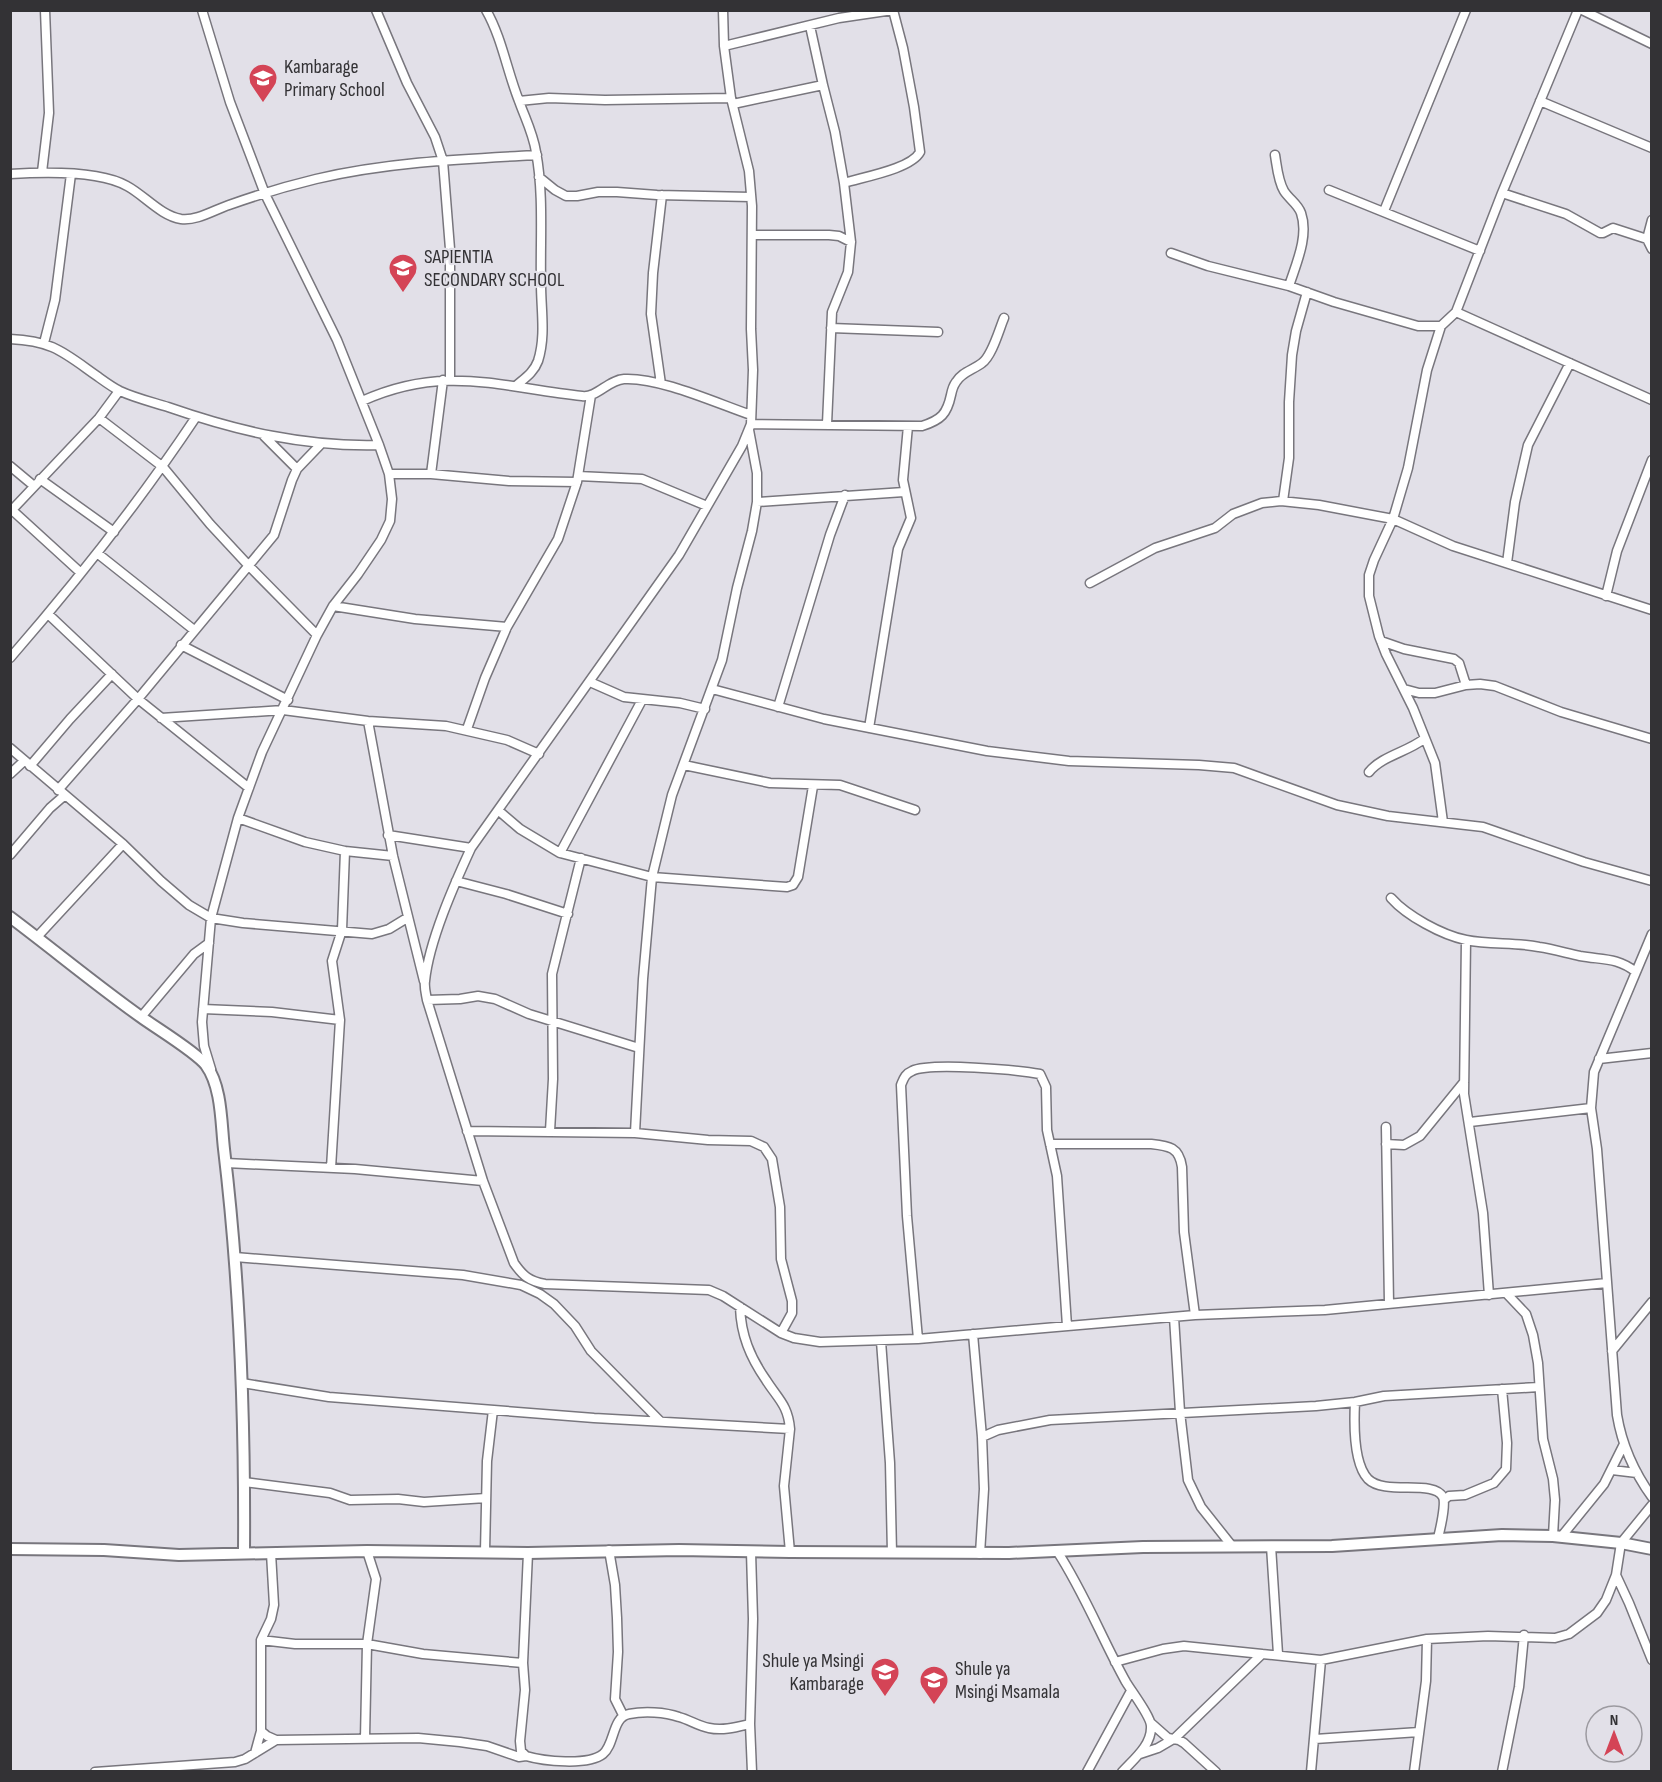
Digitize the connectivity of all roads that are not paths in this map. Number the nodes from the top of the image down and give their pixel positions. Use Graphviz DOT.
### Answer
graph roads {
  1 [pos="45,10"];
  2 [pos="202,10"];
  3 [pos="376,10"];
  4 [pos="723,10"];
  5 [pos="893,10"];
  6 [pos="1466,10"];
  7 [pos="1580,10"];
  8 [pos="488,13"];
  9 [pos="810,26"];
  10 [pos="1652,44"];
  11 [pos="724,46"];
  12 [pos="823,85"];
  13 [pos="519,101"];
  14 [pos="732,101"];
  15 [pos="1540,101"];
  16 [pos="1652,148"];
  17 [pos="537,155"];
  18 [pos="1275,155"];
  19 [pos="443,161"];
  20 [pos="42,172"];
  21 [pos="10,174"];
  22 [pos="71,174"];
  23 [pos="538,177"];
  24 [pos="844,183"];
  25 [pos="1329,190"];
  26 [pos="1502,193"];
  27 [pos="265,194"];
  28 [pos="662,195"];
  29 [pos="751,196"];
  30 [pos="1384,211"];
  31 [pos="1652,220"];
  32 [pos="752,235"];
  33 [pos="1647,239"];
  34 [pos="851,242"];
  35 [pos="1652,249"];
  36 [pos="1480,251"];
  37 [pos="1171,253"];
  38 [pos="1289,286"];
  39 [pos="1306,292"];
  40 [pos="1456,312"];
  41 [pos="1004,318"];
  42 [pos="1441,326"];
  43 [pos="831,327"];
  44 [pos="938,333"];
  45 [pos="10,339"];
  46 [pos="44,343"];
  47 [pos="1570,363"];
  48 [pos="446,380"];
  49 [pos="661,384"];
  50 [pos="517,385"];
  51 [pos="119,391"];
  52 [pos="591,395"];
  53 [pos="1652,400"];
  54 [pos="362,401"];
  55 [pos="196,417"];
  56 [pos="99,418"];
  57 [pos="750,422"];
  58 [pos="826,424"];
  59 [pos="908,426"];
  60 [pos="263,436"];
  61 [pos="321,444"];
  62 [pos="379,445"];
  63 [pos="1652,460"];
  64 [pos="10,465"];
  65 [pos="163,467"];
  66 [pos="297,470"];
  67 [pos="389,474"];
  68 [pos="431,474"];
  69 [pos="578,479"];
  70 [pos="37,482"];
  71 [pos="904,492"];
  72 [pos="845,495"];
  73 [pos="1283,501"];
  74 [pos="757,502"];
  75 [pos="707,506"];
  76 [pos="11,511"];
  77 [pos="1393,519"];
  78 [pos="114,532"];
  79 [pos="97,553"];
  80 [pos="1507,563"];
  81 [pos="249,566"];
  82 [pos="81,573"];
  83 [pos="1089,583"];
  84 [pos="1606,596"];
  85 [pos="333,606"];
  86 [pos="1652,610"];
  87 [pos="48,614"];
  88 [pos="507,627"];
  89 [pos="194,630"];
  90 [pos="317,635"];
  91 [pos="1381,641"];
  92 [pos="181,645"];
  93 [pos="10,658"];
  94 [pos="112,674"];
  95 [pos="590,682"];
  96 [pos="1466,685"];
  97 [pos="712,689"];
  98 [pos="1404,689"];
  99 [pos="138,699"];
  100 [pos="288,700"];
  101 [pos="642,700"];
  102 [pos="778,707"];
  103 [pos="705,709"];
  104 [pos="283,711"];
  105 [pos="161,718"];
  106 [pos="368,721"];
  107 [pos="870,728"];
  108 [pos="467,729"];
  109 [pos="1424,739"];
  110 [pos="1652,739"];
  111 [pos="10,748"];
  112 [pos="539,754"];
  113 [pos="27,763"];
  114 [pos="684,765"];
  115 [pos="1369,772"];
  116 [pos="10,774"];
  117 [pos="813,786"];
  118 [pos="249,788"];
  119 [pos="62,793"];
  120 [pos="915,810"];
  121 [pos="499,811"];
  122 [pos="238,818"];
  123 [pos="1443,822"];
  124 [pos="388,835"];
  125 [pos="123,844"];
  126 [pos="471,848"];
  127 [pos="345,851"];
  128 [pos="560,853"];
  129 [pos="10,855"];
  130 [pos="393,856"];
  131 [pos="581,858"];
  132 [pos="652,877"];
  133 [pos="456,881"];
  134 [pos="1652,881"];
  135 [pos="1391,898"];
  136 [pos="568,914"];
  137 [pos="10,917"];
  138 [pos="211,918"];
  139 [pos="408,918"];
  140 [pos="342,930"];
  141 [pos="1652,934"];
  142 [pos="37,937"];
  143 [pos="1466,940"];
  144 [pos="209,942"];
  145 [pos="1636,972"];
  146 [pos="424,984"];
  147 [pos="427,1000"];
  148 [pos="203,1009"];
  149 [pos="141,1017"];
  150 [pos="340,1020"];
  151 [pos="552,1022"];
  152 [pos="639,1048"];
  153 [pos="1652,1053"];
  154 [pos="1599,1059"];
  155 [pos="212,1074"];
  156 [pos="1464,1082"];
  157 [pos="1591,1108"];
  158 [pos="1470,1122"];
  159 [pos="1386,1127"];
  160 [pos="467,1131"];
  161 [pos="550,1131"];
  162 [pos="635,1133"];
  163 [pos="1050,1144"];
  164 [pos="1386,1144"];
  165 [pos="226,1163"];
  166 [pos="330,1168"];
  167 [pos="483,1181"];
  168 [pos="235,1257"];
  169 [pos="1607,1282"];
  170 [pos="1507,1294"];
  171 [pos="1489,1295"];
  172 [pos="1389,1302"];
  173 [pos="1652,1302"];
  174 [pos="740,1307"];
  175 [pos="1195,1315"];
  176 [pos="1174,1317"];
  177 [pos="1067,1326"];
  178 [pos="781,1333"];
  179 [pos="973,1334"];
  180 [pos="918,1339"];
  181 [pos="881,1341"];
  182 [pos="1612,1351"];
  183 [pos="242,1383"];
  184 [pos="1539,1387"];
  185 [pos="1502,1389"];
  186 [pos="1355,1402"];
  187 [pos="493,1410"];
  188 [pos="1180,1412"];
  189 [pos="660,1421"];
  190 [pos="790,1429"];
  191 [pos="982,1437"];
  192 [pos="1624,1444"];
  193 [pos="1612,1470"];
  194 [pos="1637,1473"];
  195 [pos="244,1482"];
  196 [pos="1652,1497"];
  197 [pos="486,1498"];
  198 [pos="1444,1500"];
  199 [pos="1652,1504"];
  200 [pos="1557,1537"];
  201 [pos="1438,1538"];
  202 [pos="1621,1543"];
  203 [pos="1232,1545"];
  204 [pos="1271,1546"];
  205 [pos="10,1549"];
  206 [pos="1652,1549"];
  207 [pos="609,1550"];
  208 [pos="367,1551"];
  209 [pos="1057,1551"];
  210 [pos="485,1552"];
  211 [pos="528,1552"];
  212 [pos="751,1552"];
  213 [pos="790,1552"];
  214 [pos="244,1553"];
  215 [pos="271,1553"];
  216 [pos="892,1553"];
  217 [pos="980,1554"];
  218 [pos="1616,1575"];
  219 [pos="1524,1635"];
  220 [pos="1427,1639"];
  221 [pos="261,1640"];
  222 [pos="367,1644"];
  223 [pos="1262,1654"];
  224 [pos="1278,1654"];
  225 [pos="1321,1660"];
  226 [pos="1652,1660"];
  227 [pos="1115,1662"];
  228 [pos="523,1663"];
  229 [pos="1131,1691"];
  230 [pos="623,1715"];
  231 [pos="1151,1723"];
  232 [pos="750,1724"];
  233 [pos="261,1731"];
  234 [pos="1419,1732"];
  235 [pos="364,1738"];
  236 [pos="1175,1738"];
  237 [pos="1315,1739"];
  238 [pos="276,1740"];
  239 [pos="255,1753"];
  240 [pos="1140,1754"];
  241 [pos="526,1756"];
  242 [pos="573,1761"];
  243 [pos="95,1772"];
  244 [pos="572,1772"];
  245 [pos="752,1772"];
  246 [pos="1087,1772"];
  247 [pos="1122,1772"];
  248 [pos="1216,1772"];
  249 [pos="1311,1772"];
  250 [pos="1414,1772"];
  251 [pos="1502,1772"];
  1 -- 20 [label="street"];
  2 -- 27 [label="street"];
  3 -- 19 [label="street"];
  4 -- 11 [label="street"];
  5 -- 9 [label="street"];
  5 -- 24 [label="street"];
  6 -- 30 [label="street"];
  7 -- 10 [label="street"];
  7 -- 15 [label="street"];
  8 -- 13 [label="street"];
  9 -- 11 [label="street"];
  9 -- 12 [label="street"];
  11 -- 14 [label="street"];
  12 -- 14 [label="street"];
  12 -- 24 [label="street"];
  13 -- 14 [label="street"];
  13 -- 17 [label="street"];
  14 -- 29 [label="street"];
  15 -- 16 [label="street"];
  15 -- 26 [label="street"];
  17 -- 19 [label="street"];
  17 -- 23 [label="street"];
  18 -- 38 [label="street"];
  19 -- 27 [label="street"];
  19 -- 48 [label="street"];
  20 -- 21 [label="street"];
  20 -- 22 [label="street"];
  22 -- 27 [label="street"];
  22 -- 46 [label="street"];
  23 -- 28 [label="street"];
  23 -- 50 [label="street"];
  24 -- 34 [label="street"];
  25 -- 30 [label="street"];
  26 -- 33 [label="street"];
  26 -- 36 [label="street"];
  27 -- 54 [label="street"];
  28 -- 29 [label="street"];
  28 -- 49 [label="street"];
  29 -- 32 [label="street"];
  30 -- 36 [label="street"];
  31 -- 33 [label="street"];
  32 -- 34 [label="street"];
  32 -- 57 [label="street"];
  33 -- 35 [label="street"];
  34 -- 43 [label="street"];
  36 -- 40 [label="street"];
  37 -- 38 [label="street"];
  38 -- 39 [label="street"];
  39 -- 42 [label="street"];
  39 -- 73 [label="street"];
  40 -- 42 [label="street"];
  40 -- 47 [label="street"];
  41 -- 59 [label="street"];
  42 -- 77 [label="street"];
  43 -- 44 [label="street"];
  43 -- 58 [label="street"];
  45 -- 46 [label="street"];
  46 -- 51 [label="street"];
  47 -- 53 [label="street"];
  47 -- 80 [label="street"];
  48 -- 50 [label="street"];
  48 -- 54 [label="street"];
  48 -- 68 [label="street"];
  49 -- 52 [label="street"];
  49 -- 57 [label="street"];
  50 -- 52 [label="street"];
  51 -- 55 [label="street"];
  51 -- 56 [label="street"];
  52 -- 69 [label="street"];
  54 -- 62 [label="street"];
  55 -- 60 [label="street"];
  55 -- 65 [label="street"];
  56 -- 65 [label="street"];
  56 -- 70 [label="street"];
  57 -- 58 [label="street"];
  57 -- 74 [label="street"];
  57 -- 75 [label="street"];
  58 -- 59 [label="street"];
  59 -- 71 [label="street"];
  60 -- 61 [label="street"];
  60 -- 66 [label="street"];
  61 -- 62 [label="street"];
  61 -- 66 [label="street"];
  62 -- 67 [label="street"];
  63 -- 84 [label="street"];
  64 -- 70 [label="street"];
  65 -- 78 [label="street"];
  65 -- 81 [label="street"];
  66 -- 81 [label="street"];
  67 -- 68 [label="street"];
  67 -- 85 [label="street"];
  68 -- 69 [label="street"];
  69 -- 75 [label="street"];
  69 -- 88 [label="street"];
  70 -- 76 [label="street"];
  70 -- 78 [label="street"];
  71 -- 72 [label="street"];
  71 -- 107 [label="street"];
  72 -- 74 [label="street"];
  72 -- 102 [label="street"];
  73 -- 77 [label="street"];
  73 -- 83 [label="street"];
  74 -- 97 [label="street"];
  75 -- 95 [label="street"];
  76 -- 82 [label="street"];
  77 -- 80 [label="street"];
  77 -- 91 [label="street"];
  78 -- 79 [label="street"];
  79 -- 82 [label="street"];
  79 -- 89 [label="street"];
  80 -- 84 [label="street"];
  81 -- 89 [label="street"];
  81 -- 90 [label="street"];
  82 -- 87 [label="street"];
  84 -- 86 [label="street"];
  85 -- 88 [label="street"];
  85 -- 90 [label="street"];
  87 -- 93 [label="street"];
  87 -- 94 [label="street"];
  88 -- 108 [label="street"];
  89 -- 92 [label="street"];
  90 -- 100 [label="street"];
  91 -- 96 [label="street"];
  91 -- 98 [label="street"];
  92 -- 99 [label="street"];
  92 -- 100 [label="street"];
  94 -- 99 [label="street"];
  94 -- 113 [label="street"];
  95 -- 101 [label="street"];
  95 -- 112 [label="street"];
  96 -- 98 [label="street"];
  96 -- 110 [label="street"];
  97 -- 102 [label="street"];
  97 -- 103 [label="street"];
  98 -- 109 [label="street"];
  99 -- 105 [label="street"];
  99 -- 119 [label="street"];
  100 -- 104 [label="street"];
  101 -- 103 [label="street"];
  101 -- 128 [label="street"];
  102 -- 107 [label="street"];
  103 -- 114 [label="street"];
  104 -- 105 [label="street"];
  104 -- 106 [label="street"];
  104 -- 118 [label="street"];
  105 -- 118 [label="street"];
  106 -- 108 [label="street"];
  106 -- 124 [label="street"];
  107 -- 123 [label="street"];
  108 -- 112 [label="street"];
  109 -- 115 [label="street"];
  109 -- 123 [label="street"];
  111 -- 113 [label="street"];
  112 -- 121 [label="street"];
  113 -- 116 [label="street"];
  113 -- 119 [label="street"];
  114 -- 117 [label="street"];
  114 -- 132 [label="street"];
  117 -- 120 [label="street"];
  117 -- 132 [label="street"];
  118 -- 122 [label="street"];
  119 -- 125 [label="street"];
  119 -- 129 [label="street"];
  121 -- 126 [label="street"];
  121 -- 128 [label="street"];
  122 -- 127 [label="street"];
  122 -- 138 [label="street"];
  123 -- 134 [label="street"];
  124 -- 126 [label="street"];
  124 -- 130 [label="street"];
  125 -- 138 [label="street"];
  125 -- 142 [label="street"];
  126 -- 133 [label="street"];
  127 -- 130 [label="street"];
  127 -- 140 [label="street"];
  128 -- 131 [label="street"];
  130 -- 139 [label="street"];
  131 -- 132 [label="street"];
  131 -- 136 [label="street"];
  132 -- 152 [label="street"];
  133 -- 136 [label="street"];
  133 -- 146 [label="street"];
  135 -- 143 [label="street"];
  136 -- 151 [label="street"];
  137 -- 142 [label="street"];
  138 -- 140 [label="street"];
  138 -- 144 [label="street"];
  139 -- 140 [label="street"];
  139 -- 146 [label="street"];
  140 -- 150 [label="street"];
  141 -- 145 [label="street"];
  142 -- 149 [label="street"];
  143 -- 145 [label="street"];
  143 -- 156 [label="street"];
  144 -- 148 [label="street"];
  144 -- 149 [label="street"];
  145 -- 154 [label="street"];
  146 -- 147 [label="street"];
  147 -- 151 [label="street"];
  147 -- 160 [label="street"];
  148 -- 150 [label="street"];
  148 -- 155 [label="street"];
  149 -- 155 [label="street"];
  150 -- 166 [label="street"];
  151 -- 152 [label="street"];
  151 -- 161 [label="street"];
  152 -- 162 [label="street"];
  153 -- 154 [label="street"];
  154 -- 157 [label="street"];
  155 -- 165 [label="street"];
  156 -- 158 [label="street"];
  156 -- 164 [label="street"];
  157 -- 158 [label="street"];
  157 -- 169 [label="street"];
  158 -- 171 [label="street"];
  159 -- 164 [label="street"];
  160 -- 161 [label="street"];
  160 -- 167 [label="street"];
  161 -- 162 [label="street"];
  162 -- 178 [label="street"];
  163 -- 175 [label="street"];
  163 -- 177 [label="street"];
  163 -- 180 [label="street"];
  164 -- 172 [label="street"];
  165 -- 166 [label="street"];
  165 -- 168 [label="street"];
  166 -- 167 [label="street"];
  167 -- 174 [label="street"];
  168 -- 183 [label="street"];
  168 -- 189 [label="street"];
  169 -- 170 [label="street"];
  169 -- 182 [label="street"];
  170 -- 171 [label="street"];
  170 -- 184 [label="street"];
  171 -- 172 [label="street"];
  172 -- 175 [label="street"];
  173 -- 182 [label="street"];
  174 -- 178 [label="street"];
  174 -- 190 [label="street"];
  175 -- 176 [label="street"];
  176 -- 177 [label="street"];
  176 -- 188 [label="street"];
  177 -- 179 [label="street"];
  178 -- 181 [label="street"];
  179 -- 180 [label="street"];
  179 -- 191 [label="street"];
  180 -- 181 [label="street"];
  181 -- 216 [label="street"];
  182 -- 192 [label="street"];
  183 -- 187 [label="street"];
  183 -- 195 [label="street"];
  184 -- 185 [label="street"];
  184 -- 200 [label="street"];
  185 -- 186 [label="street"];
  185 -- 198 [label="street"];
  186 -- 188 [label="street"];
  186 -- 198 [label="street"];
  187 -- 189 [label="street"];
  187 -- 197 [label="street"];
  188 -- 191 [label="street"];
  188 -- 203 [label="street"];
  189 -- 190 [label="street"];
  190 -- 213 [label="street"];
  191 -- 217 [label="street"];
  192 -- 193 [label="street"];
  192 -- 194 [label="street"];
  193 -- 194 [label="street"];
  193 -- 200 [label="street"];
  194 -- 196 [label="street"];
  195 -- 197 [label="street"];
  195 -- 214 [label="street"];
  197 -- 210 [label="street"];
  198 -- 201 [label="street"];
  199 -- 202 [label="street"];
  200 -- 201 [label="street"];
  200 -- 202 [label="street"];
  201 -- 204 [label="street"];
  202 -- 206 [label="street"];
  202 -- 218 [label="street"];
  203 -- 204 [label="street"];
  203 -- 209 [label="street"];
  204 -- 224 [label="street"];
  205 -- 214 [label="street"];
  207 -- 211 [label="street"];
  207 -- 212 [label="street"];
  207 -- 230 [label="street"];
  208 -- 210 [label="street"];
  208 -- 215 [label="street"];
  208 -- 222 [label="street"];
  209 -- 217 [label="street"];
  209 -- 227 [label="street"];
  210 -- 211 [label="street"];
  211 -- 228 [label="street"];
  212 -- 213 [label="street"];
  212 -- 232 [label="street"];
  213 -- 216 [label="street"];
  214 -- 215 [label="street"];
  215 -- 221 [label="street"];
  216 -- 217 [label="street"];
  218 -- 219 [label="street"];
  218 -- 226 [label="street"];
  219 -- 220 [label="street"];
  219 -- 251 [label="street"];
  220 -- 225 [label="street"];
  220 -- 234 [label="street"];
  221 -- 222 [label="street"];
  221 -- 233 [label="street"];
  222 -- 228 [label="street"];
  222 -- 235 [label="street"];
  223 -- 224 [label="street"];
  223 -- 227 [label="street"];
  223 -- 236 [label="street"];
  224 -- 225 [label="street"];
  225 -- 237 [label="street"];
  227 -- 229 [label="street"];
  228 -- 241 [label="street"];
  229 -- 231 [label="street"];
  229 -- 246 [label="street"];
  230 -- 232 [label="street"];
  230 -- 242 [label="street"];
  231 -- 236 [label="street"];
  231 -- 240 [label="street"];
  232 -- 245 [label="street"];
  233 -- 238 [label="street"];
  233 -- 239 [label="street"];
  234 -- 237 [label="street"];
  234 -- 250 [label="street"];
  235 -- 238 [label="street"];
  235 -- 241 [label="street"];
  236 -- 240 [label="street"];
  236 -- 248 [label="street"];
  237 -- 249 [label="street"];
  238 -- 239 [label="street"];
  239 -- 243 [label="street"];
  240 -- 247 [label="street"];
  241 -- 242 [label="street"];
  242 -- 244 [label="street"];
}
